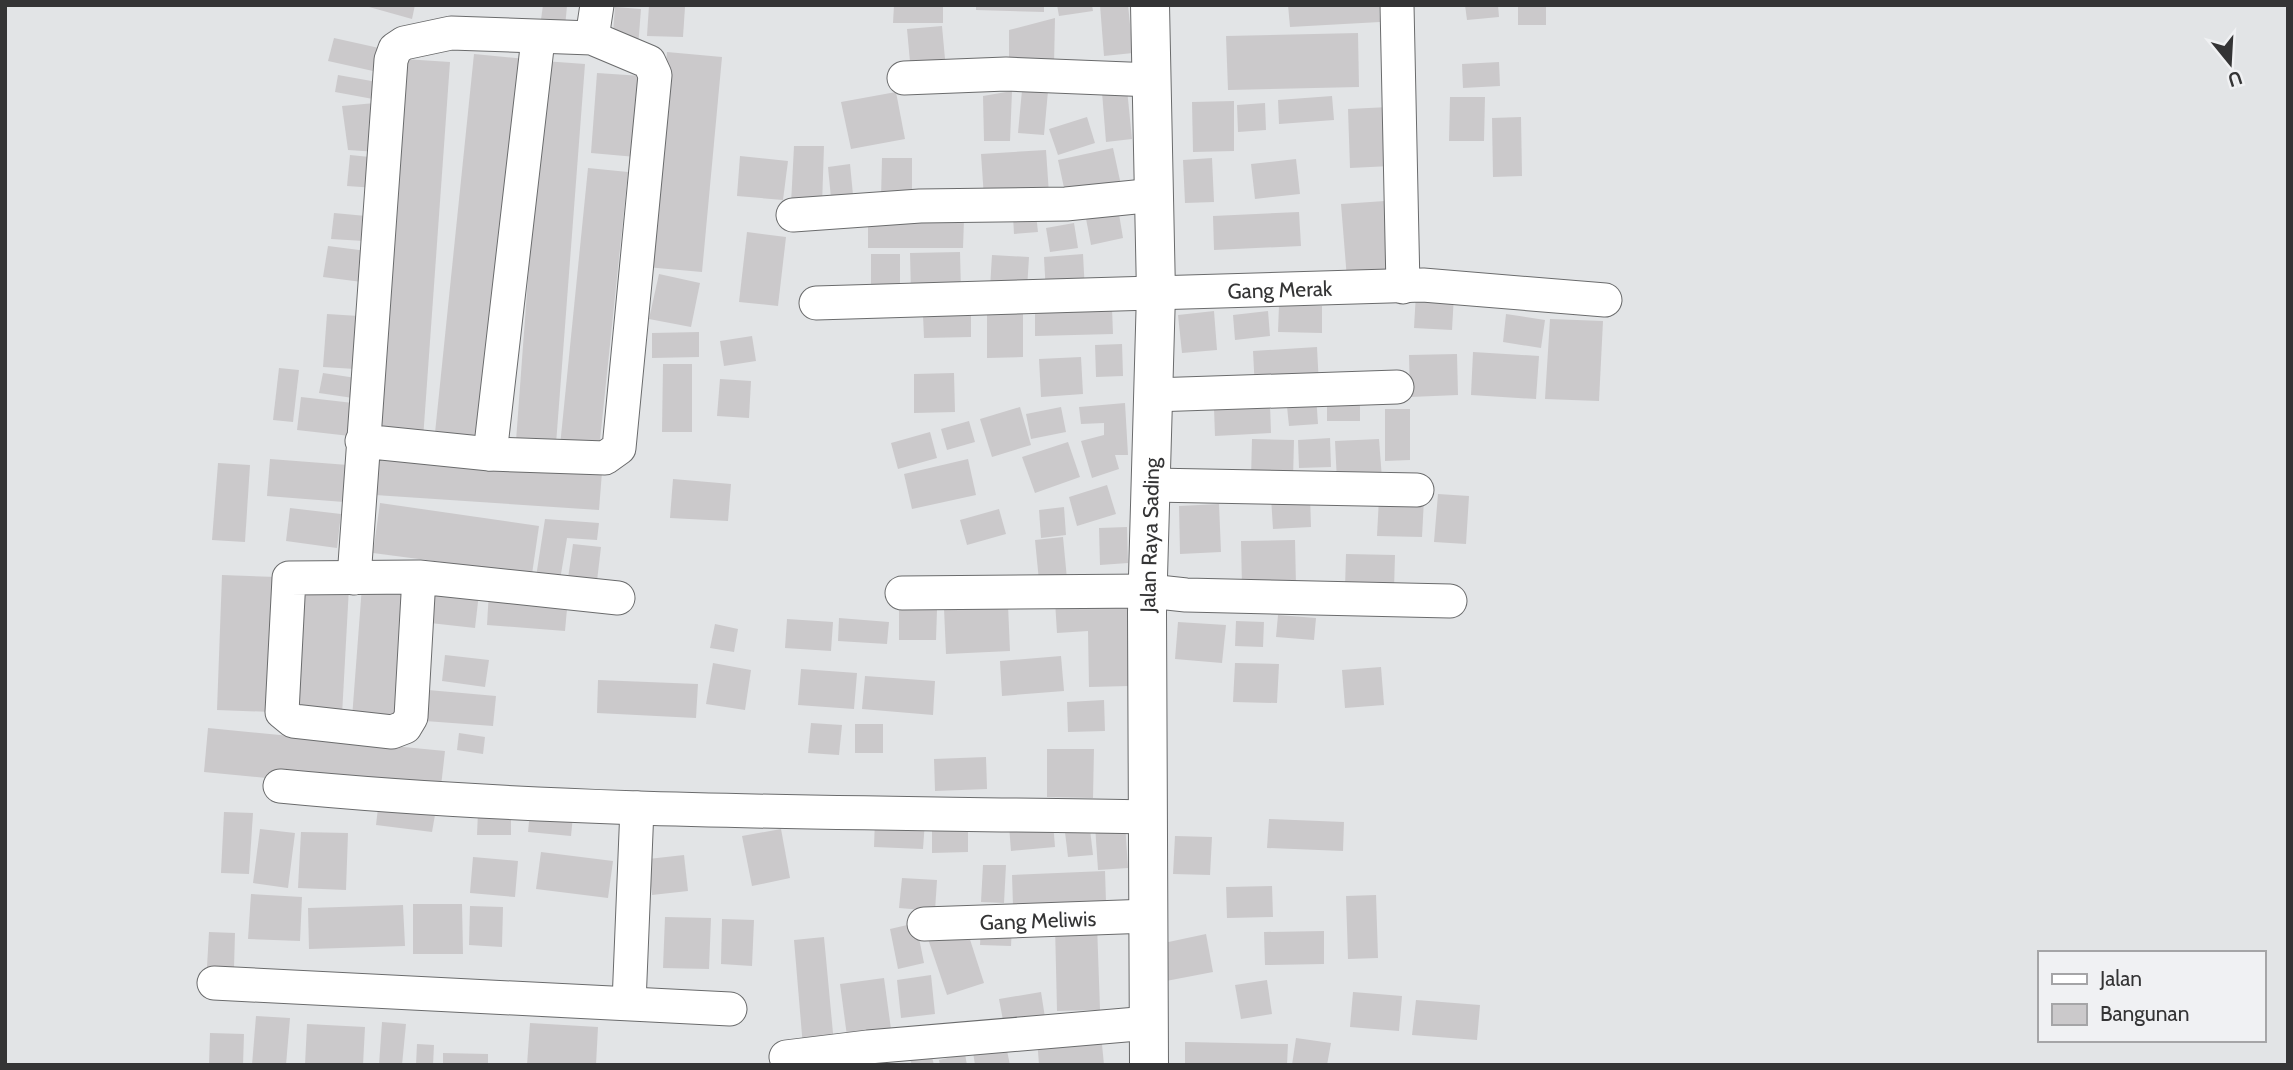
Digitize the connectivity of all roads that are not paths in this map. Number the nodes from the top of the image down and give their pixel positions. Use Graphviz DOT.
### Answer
graph roads {
  1 [pos="597,5"];
  2 [pos="1150,5"];
  3 [pos="1398,5"];
  4 [pos="451,19"];
  5 [pos="592,38"];
  6 [pos="538,39"];
  7 [pos="904,78"];
  8 [pos="1153,80"];
  9 [pos="1155,195"];
  10 [pos="793,215"];
  11 [pos="1403,287"];
  12 [pos="1156,293"];
  13 [pos="1605,300"];
  14 [pos="816,303"];
  15 [pos="1398,387"];
  16 [pos="1152,396"];
  17 [pos="362,442"];
  18 [pos="490,454"];
  19 [pos="1152,485"];
  20 [pos="1417,489"];
  21 [pos="419,577"];
  22 [pos="354,579"];
  23 [pos="1149,591"];
  24 [pos="902,593"];
  25 [pos="618,598"];
  26 [pos="1450,601"];
  27 [pos="280,786"];
  28 [pos="637,808"];
  29 [pos="1149,817"];
  30 [pos="1150,915"];
  31 [pos="924,924"];
  32 [pos="214,983"];
  33 [pos="629,1003"];
  34 [pos="730,1009"];
  35 [pos="1149,1023"];
  36 [pos="786,1057"];
  37 [pos="1149,1065"];
  1 -- 5 [label="street"];
  2 -- 8 [label="street, Jalan Raya Sading"];
  3 -- 11 [label="street"];
  4 -- 6 [label="street"];
  4 -- 17 [label="street"];
  5 -- 6 [label="street"];
  5 -- 18 [label="street"];
  6 -- 18 [label="street"];
  7 -- 8 [label="street"];
  8 -- 9 [label="street, Jalan Raya Sading"];
  9 -- 10 [label="street"];
  9 -- 12 [label="street, Jalan Raya Sading"];
  11 -- 12 [label="street, Gang Merak"];
  11 -- 13 [label="street, Gang Merak"];
  12 -- 14 [label="street, Gang Merak"];
  12 -- 16 [label="street, Jalan Raya Sading"];
  15 -- 16 [label="street"];
  16 -- 19 [label="street, Jalan Raya Sading"];
  17 -- 18 [label="street"];
  17 -- 22 [label="street"];
  19 -- 20 [label="street"];
  19 -- 23 [label="street, Jalan Raya Sading"];
  21 -- 22 [label="street"];
  21 -- 22 [label="street"];
  21 -- 25 [label="street"];
  23 -- 24 [label="street"];
  23 -- 26 [label="street"];
  23 -- 29 [label="street, Jalan Raya Sading"];
  27 -- 28 [label="street"];
  28 -- 29 [label="street"];
  28 -- 33 [label="street"];
  29 -- 30 [label="street, Jalan Raya Sading"];
  30 -- 31 [label="street, Gang Meliwis"];
  30 -- 35 [label="street, Jalan Raya Sading"];
  32 -- 33 [label="street"];
  33 -- 34 [label="street"];
  35 -- 36 [label="street"];
  35 -- 37 [label="street, Jalan Raya Sading"];
}
